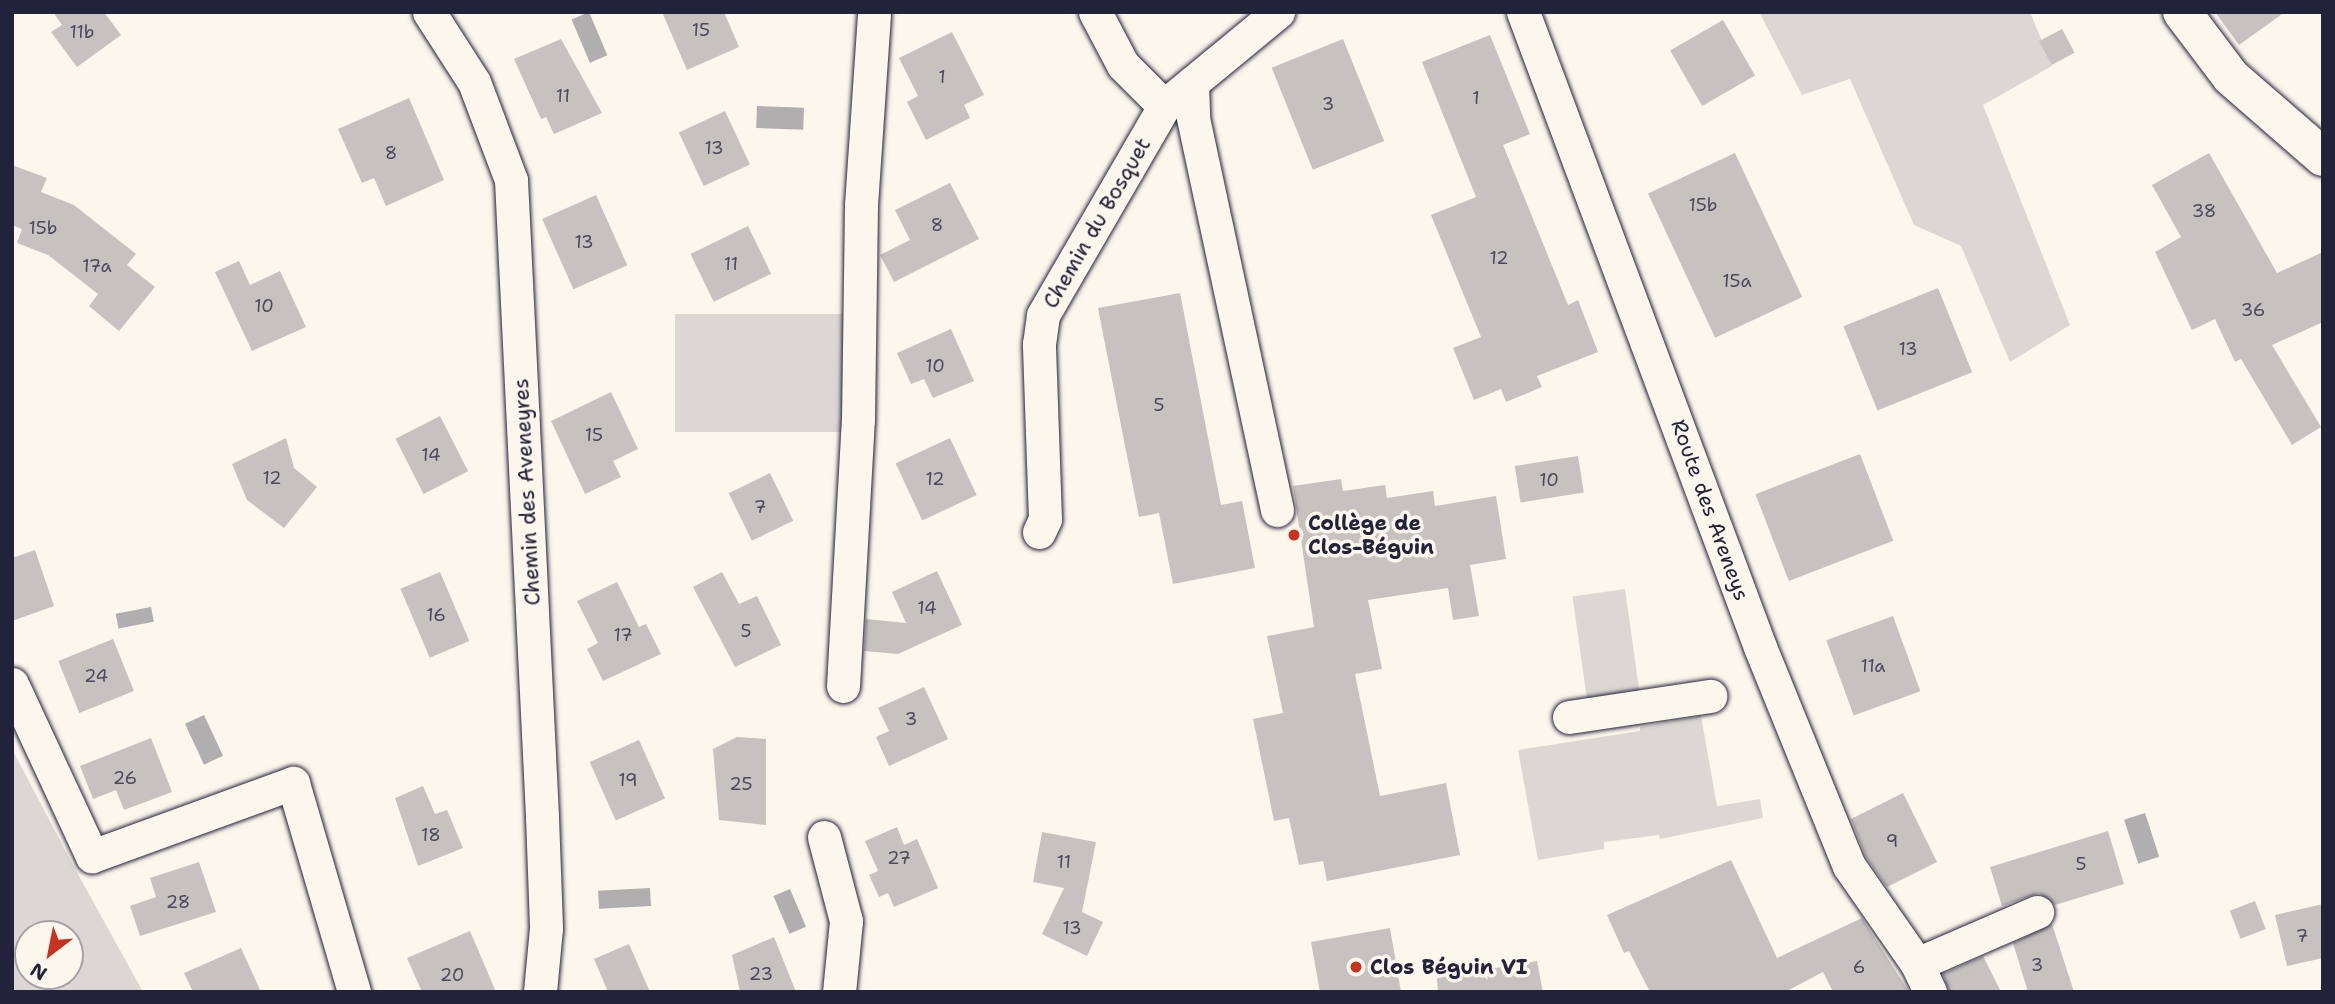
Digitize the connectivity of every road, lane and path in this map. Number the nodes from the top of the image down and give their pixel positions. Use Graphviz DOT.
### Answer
graph roads {
  1 [pos="429,12"];
  2 [pos="874,12"];
  3 [pos="1095,12"];
  4 [pos="1278,12"];
  5 [pos="1523,12"];
  6 [pos="2182,12"];
  7 [pos="1192,83"];
  8 [pos="1164,106"];
  9 [pos="2323,157"];
  10 [pos="1277,510"];
  11 [pos="1039,531"];
  12 [pos="12,684"];
  13 [pos="843,687"];
  14 [pos="1710,696"];
  15 [pos="1569,717"];
  16 [pos="824,837"];
  17 [pos="2037,912"];
  18 [pos="1924,978"];
  19 [pos="354,992"];
  20 [pos="540,992"];
  21 [pos="839,992"];
  1 -- 20 [label="street, Chemin des Aveneyres"];
  2 -- 13 [label="street"];
  3 -- 8 [label="street"];
  4 -- 7 [label="street, Chemin du Bosquet"];
  5 -- 18 [label="street, Route des Areneys"];
  6 -- 9 [label="main road"];
  7 -- 8 [label="street, Chemin du Bosquet"];
  7 -- 10 [label="street"];
  8 -- 11 [label="street, Chemin du Bosquet"];
  12 -- 19 [label="street"];
  14 -- 15 [label="street"];
  16 -- 21 [label="street"];
  17 -- 18 [label="street"];
}
